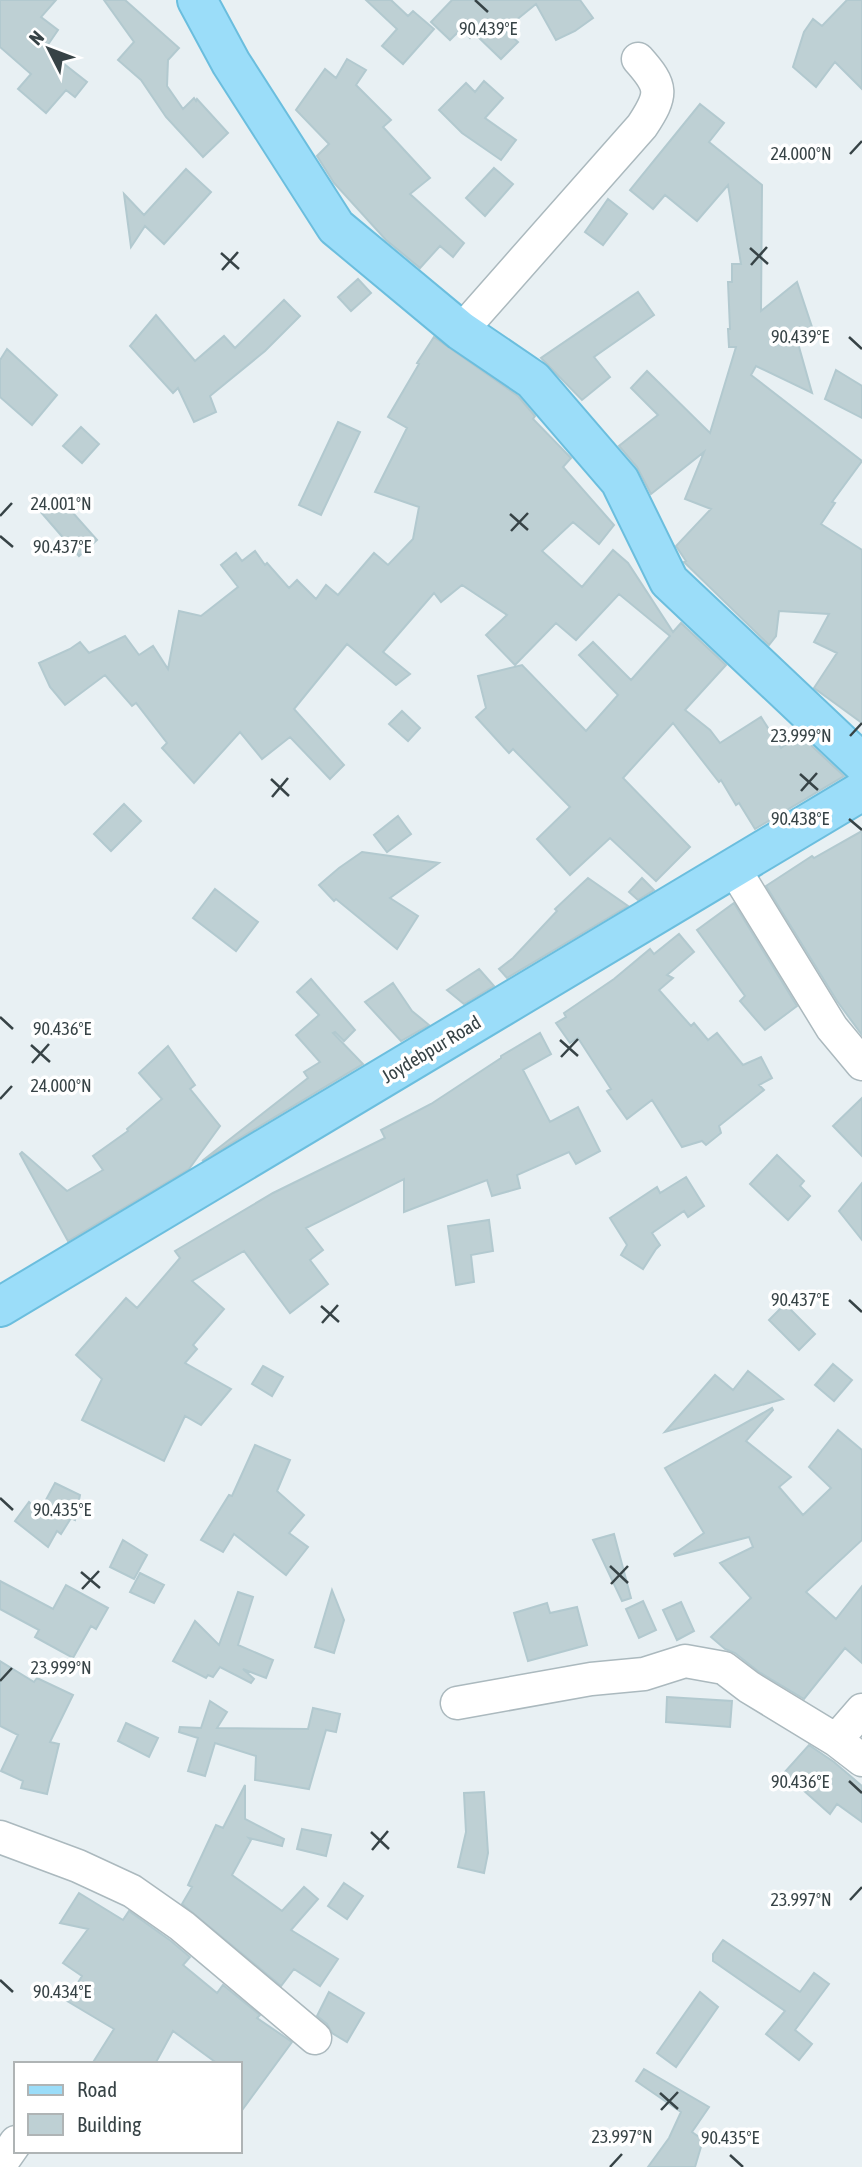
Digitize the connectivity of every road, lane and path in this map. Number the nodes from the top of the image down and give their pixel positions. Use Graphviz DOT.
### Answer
graph roads {
  1 [pos="197,0"];
  2 [pos="638,59"];
  3 [pos="461,331"];
  4 [pos="862,764"];
  5 [pos="862,791"];
  6 [pos="733,867"];
  7 [pos="862,1064"];
  8 [pos="0,1307"];
  9 [pos="457,1703"];
  10 [pos="862,1710"];
  11 [pos="836,1740"];
  12 [pos="862,1760"];
  13 [pos="0,1837"];
  14 [pos="315,2038"];
  15 [pos="14,2144"];
  16 [pos="0,2165"];
  1 -- 3 [label="main road"];
  2 -- 3 [label="street"];
  3 -- 4 [label="main road"];
  5 -- 6 [label="main road, Joydebpur Road"];
  6 -- 7 [label="street"];
  6 -- 8 [label="main road, Joydebpur Road"];
  9 -- 11 [label="street"];
  10 -- 11 [label="street"];
  11 -- 12 [label="street"];
  13 -- 14 [label="street"];
  15 -- 16 [label="street"];
}
